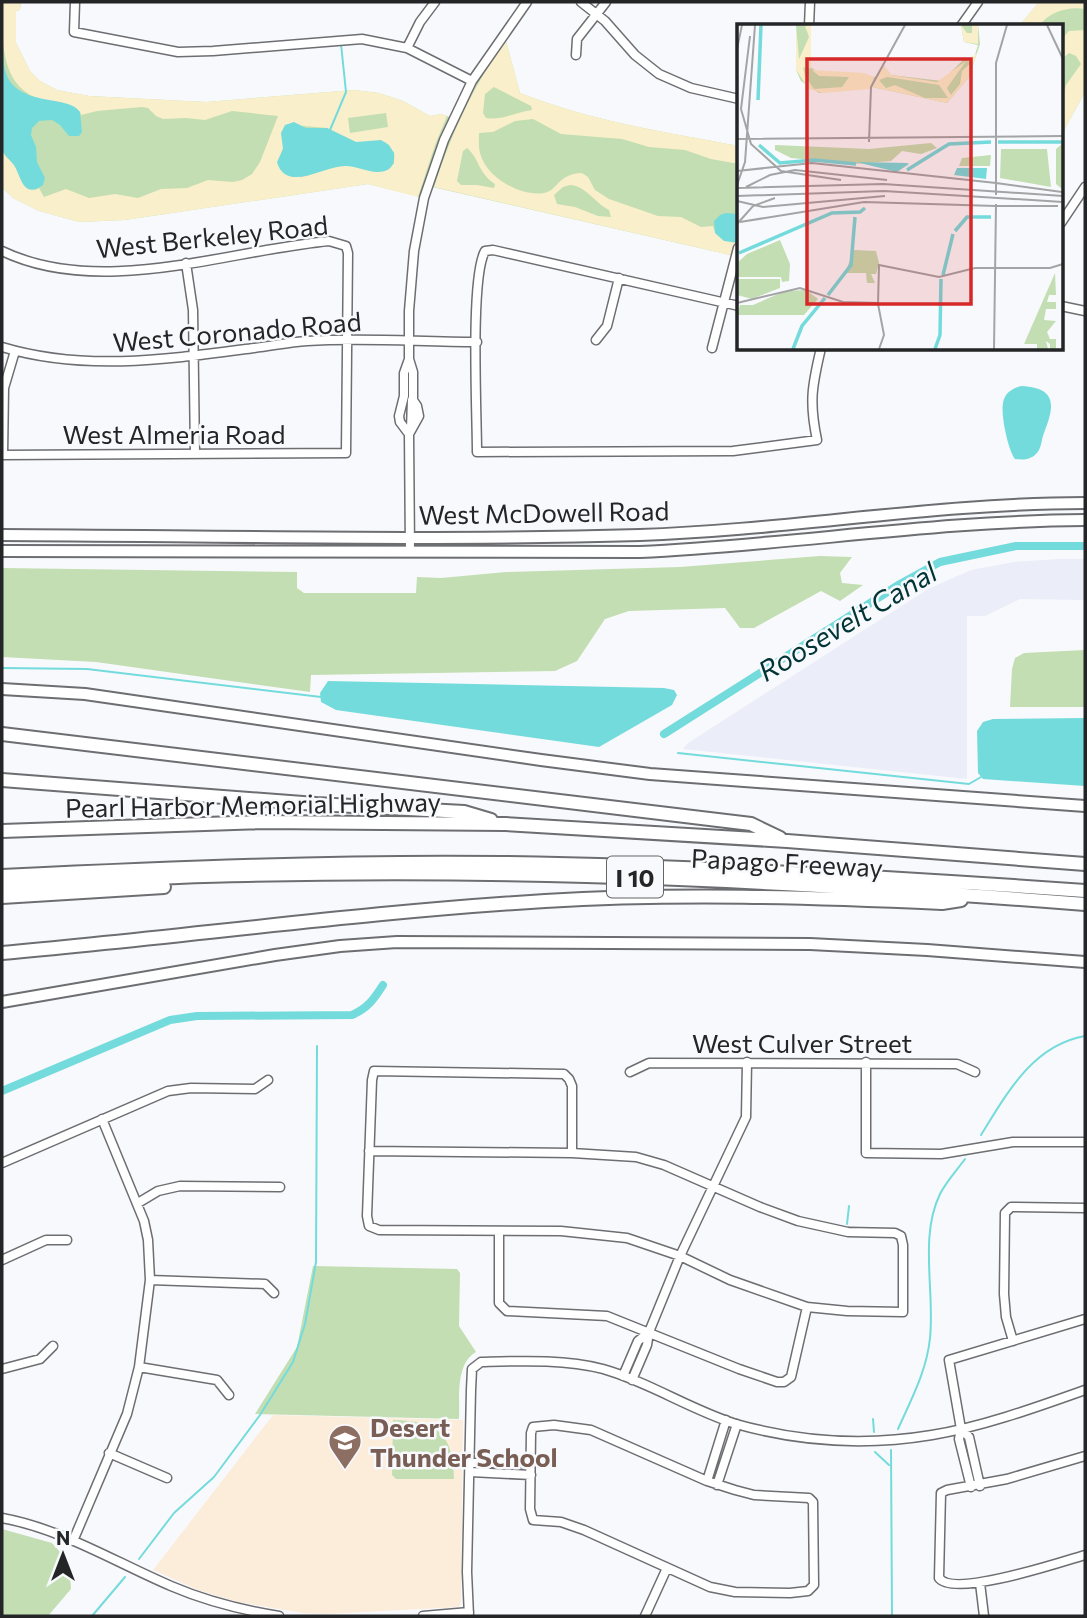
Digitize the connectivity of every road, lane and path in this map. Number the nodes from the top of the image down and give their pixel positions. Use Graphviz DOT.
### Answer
graph roads {
  1 [pos="75,2"];
  2 [pos="435,2"];
  3 [pos="527,2"];
  4 [pos="581,2"];
  5 [pos="606,2"];
  6 [pos="810,2"];
  7 [pos="978,2"];
  8 [pos="596,14"];
  9 [pos="809,24"];
  10 [pos="962,24"];
  11 [pos="407,48"];
  12 [pos="576,55"];
  13 [pos="471,81"];
  14 [pos="737,99"];
  15 [pos="1084,190"];
  16 [pos="1062,222"];
  17 [pos="2,251"];
  18 [pos="737,252"];
  19 [pos="186,263"];
  20 [pos="619,278"];
  21 [pos="723,302"];
  22 [pos="737,306"];
  23 [pos="1062,306"];
  24 [pos="1085,311"];
  25 [pos="348,340"];
  26 [pos="596,340"];
  27 [pos="409,342"];
  28 [pos="477,342"];
  29 [pos="2,347"];
  30 [pos="712,348"];
  31 [pos="821,350"];
  32 [pos="15,351"];
  33 [pos="194,355"];
  34 [pos="195,454"];
  35 [pos="3,455"];
  36 [pos="1085,503"];
  37 [pos="1085,520"];
  38 [pos="2,535"];
  39 [pos="410,537"];
  40 [pos="2,551"];
  41 [pos="410,552"];
  42 [pos="2,689"];
  43 [pos="2,734"];
  44 [pos="2,780"];
  45 [pos="1085,806"];
  46 [pos="505,824"];
  47 [pos="2,831"];
  48 [pos="787,841"];
  49 [pos="1085,864"];
  50 [pos="275,874"];
  51 [pos="2,876"];
  52 [pos="2,887"];
  53 [pos="1085,891"];
  54 [pos="2,897"];
  55 [pos="994,897"];
  56 [pos="1085,904"];
  57 [pos="2,953"];
  58 [pos="1085,962"];
  59 [pos="2,1002"];
  60 [pos="747,1062"];
  61 [pos="866,1062"];
  62 [pos="630,1072"];
  63 [pos="975,1072"];
  64 [pos="268,1080"];
  65 [pos="102,1119"];
  66 [pos="1085,1142"];
  67 [pos="369,1151"];
  68 [pos="572,1153"];
  69 [pos="2,1163"];
  70 [pos="281,1187"];
  71 [pos="712,1187"];
  72 [pos="138,1203"];
  73 [pos="1085,1208"];
  74 [pos="499,1231"];
  75 [pos="67,1240"];
  76 [pos="680,1256"];
  77 [pos="2,1259"];
  78 [pos="150,1280"];
  79 [pos="274,1293"];
  80 [pos="807,1307"];
  81 [pos="1085,1319"];
  82 [pos="649,1332"];
  83 [pos="1013,1341"];
  84 [pos="53,1346"];
  85 [pos="139,1367"];
  86 [pos="2,1369"];
  87 [pos="623,1376"];
  88 [pos="632,1380"];
  89 [pos="1085,1390"];
  90 [pos="229,1395"];
  91 [pos="726,1420"];
  92 [pos="737,1424"];
  93 [pos="961,1429"];
  94 [pos="109,1454"];
  95 [pos="1085,1456"];
  96 [pos="470,1463"];
  97 [pos="531,1463"];
  98 [pos="470,1472"];
  99 [pos="531,1475"];
  100 [pos="166,1478"];
  101 [pos="707,1481"];
  102 [pos="717,1485"];
  103 [pos="976,1486"];
  104 [pos="2,1518"];
  105 [pos="73,1541"];
  106 [pos="1085,1555"];
  107 [pos="667,1567"];
  108 [pos="980,1583"];
  109 [pos="469,1614"];
  110 [pos="279,1616"];
  111 [pos="423,1616"];
  112 [pos="645,1616"];
  113 [pos="984,1616"];
  1 -- 11 [label="street"];
  2 -- 11 [label="street"];
  3 -- 13 [label="street"];
  4 -- 8 [label="street"];
  5 -- 8 [label="street"];
  6 -- 9 [label="street"];
  7 -- 10 [label="street"];
  8 -- 12 [label="street"];
  8 -- 14 [label="street"];
  11 -- 13 [label="street"];
  13 -- 27 [label="street"];
  15 -- 16 [label="street"];
  17 -- 19 [label="street, West Berkeley Road"];
  18 -- 21 [label="street"];
  19 -- 25 [label="street, West Berkeley Road"];
  19 -- 33 [label="street"];
  20 -- 21 [label="street"];
  20 -- 26 [label="street"];
  20 -- 28 [label="street"];
  21 -- 22 [label="street"];
  21 -- 30 [label="street"];
  23 -- 24 [label="street"];
  25 -- 27 [label="street, West Coronado Road"];
  25 -- 33 [label="street, West Coronado Road"];
  25 -- 34 [label="street, West Almeria Road"];
  27 -- 28 [label="street, West Coronado Road"];
  27 -- 39 [label="street"];
  28 -- 31 [label="street"];
  29 -- 32 [label="street, West Coronado Road"];
  32 -- 33 [label="street, West Coronado Road"];
  32 -- 35 [label="street"];
  33 -- 34 [label="street"];
  34 -- 35 [label="street, West Almeria Road"];
  36 -- 39 [label="main road, West McDowell Road"];
  37 -- 41 [label="main road, West McDowell Road"];
  38 -- 39 [label="main road, West McDowell Road"];
  39 -- 41 [label="street"];
  40 -- 41 [label="main road, West McDowell Road"];
  42 -- 45 [label="main road"];
  43 -- 48 [label="highway"];
  44 -- 46 [label="highway"];
  46 -- 47 [label="highway, Pearl Harbor Memorial Highway / I 10"];
  46 -- 48 [label="highway, Papago Freeway / I 10"];
  48 -- 49 [label="highway, Papago Freeway / I 10"];
  50 -- 52 [label="highway, I 10"];
  50 -- 54 [label="highway"];
  50 -- 55 [label="highway, Papago Freeway / I 10"];
  51 -- 53 [label="highway"];
  55 -- 56 [label="highway, Papago Freeway / I 10"];
  55 -- 57 [label="highway"];
  58 -- 59 [label="main road"];
  60 -- 61 [label="street, West Culver Street"];
  60 -- 62 [label="street, West Culver Street"];
  60 -- 71 [label="street"];
  61 -- 63 [label="street, West Culver Street"];
  61 -- 66 [label="street"];
  64 -- 65 [label="street"];
  65 -- 69 [label="street"];
  65 -- 72 [label="street"];
  67 -- 68 [label="street"];
  67 -- 68 [label="street"];
  67 -- 74 [label="street"];
  68 -- 71 [label="street"];
  70 -- 72 [label="street"];
  71 -- 76 [label="street"];
  71 -- 80 [label="street"];
  72 -- 78 [label="street"];
  73 -- 83 [label="street"];
  74 -- 76 [label="street"];
  74 -- 82 [label="street"];
  75 -- 77 [label="street"];
  76 -- 80 [label="street"];
  76 -- 82 [label="street"];
  78 -- 79 [label="street"];
  78 -- 85 [label="street"];
  80 -- 82 [label="street"];
  81 -- 83 [label="street"];
  82 -- 87 [label="street"];
  82 -- 88 [label="street"];
  83 -- 93 [label="street"];
  84 -- 86 [label="street"];
  85 -- 90 [label="street"];
  85 -- 94 [label="street"];
  87 -- 88 [label="street"];
  87 -- 96 [label="street"];
  88 -- 91 [label="street"];
  89 -- 93 [label="street"];
  91 -- 92 [label="street"];
  91 -- 101 [label="street"];
  92 -- 93 [label="street"];
  92 -- 102 [label="street"];
  93 -- 103 [label="street"];
  94 -- 100 [label="street"];
  94 -- 105 [label="street"];
  95 -- 103 [label="street"];
  96 -- 97 [label="street"];
  96 -- 98 [label="street"];
  97 -- 99 [label="street"];
  97 -- 101 [label="street"];
  98 -- 99 [label="street"];
  98 -- 109 [label="street"];
  99 -- 107 [label="street"];
  101 -- 102 [label="street"];
  102 -- 107 [label="street"];
  103 -- 108 [label="street"];
  104 -- 105 [label="street"];
  105 -- 110 [label="street"];
  106 -- 108 [label="street"];
  107 -- 112 [label="street"];
  108 -- 113 [label="street"];
  109 -- 111 [label="street"];
}
